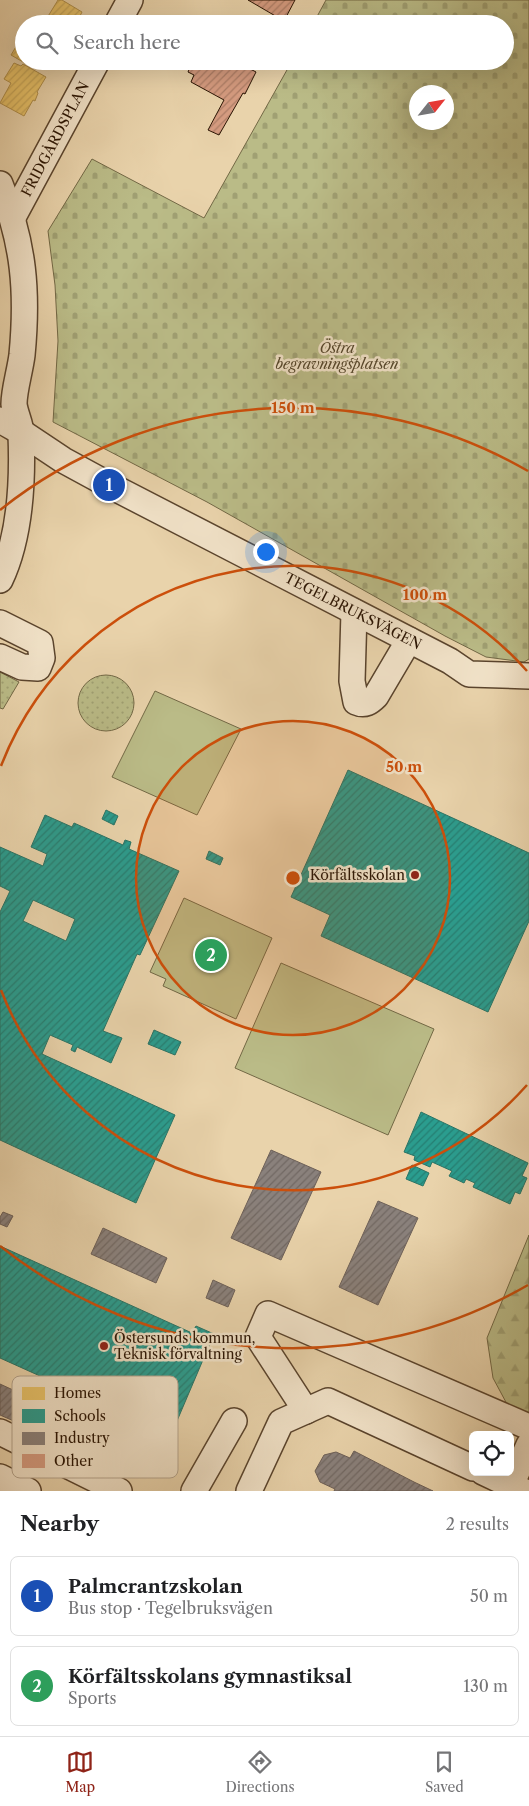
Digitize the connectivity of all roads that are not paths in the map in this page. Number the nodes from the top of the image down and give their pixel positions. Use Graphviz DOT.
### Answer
graph roads {
  1 [pos="130,0"];
  2 [pos="122,15"];
  3 [pos="92,70"];
  4 [pos="0,184"];
  5 [pos="13,217"];
  6 [pos="10,426"];
  7 [pos="0,580"];
  8 [pos="354,612"];
  9 [pos="0,622"];
  10 [pos="409,640"];
  11 [pos="0,657"];
  12 [pos="529,676"];
  13 [pos="306,1411"];
  14 [pos="234,1421"];
  15 [pos="529,1427"];
  16 [pos="0,1432"];
  17 [pos="12,1439"];
  18 [pos="529,1445"];
  19 [pos="469,1466"];
  20 [pos="492,1476"];
  21 [pos="0,1478"];
  22 [pos="89,1484"];
  23 [pos="517,1488"];
  24 [pos="28,1491"];
  25 [pos="119,1491"];
  26 [pos="194,1491"];
  27 [pos="249,1491"];
  1 -- 2 [label="street"];
  3 -- 5 [label="street, FRIDGÅRDSPLAN"];
  4 -- 5 [label="street"];
  5 -- 6 [label="street"];
  6 -- 7 [label="street"];
  6 -- 8 [label="street, TEGELBRUKSVÄGEN"];
  8 -- 10 [label="street, TEGELBRUKSVÄGEN"];
  8 -- 10 [label="street"];
  9 -- 11 [label="street"];
  10 -- 12 [label="street, TEGELBRUKSVÄGEN"];
  13 -- 15 [label="street"];
  13 -- 19 [label="street"];
  13 -- 27 [label="street"];
  14 -- 26 [label="street"];
  16 -- 17 [label="street"];
  18 -- 23 [label="street"];
  20 -- 23 [label="street"];
  21 -- 24 [label="street"];
  22 -- 25 [label="street"];
}
